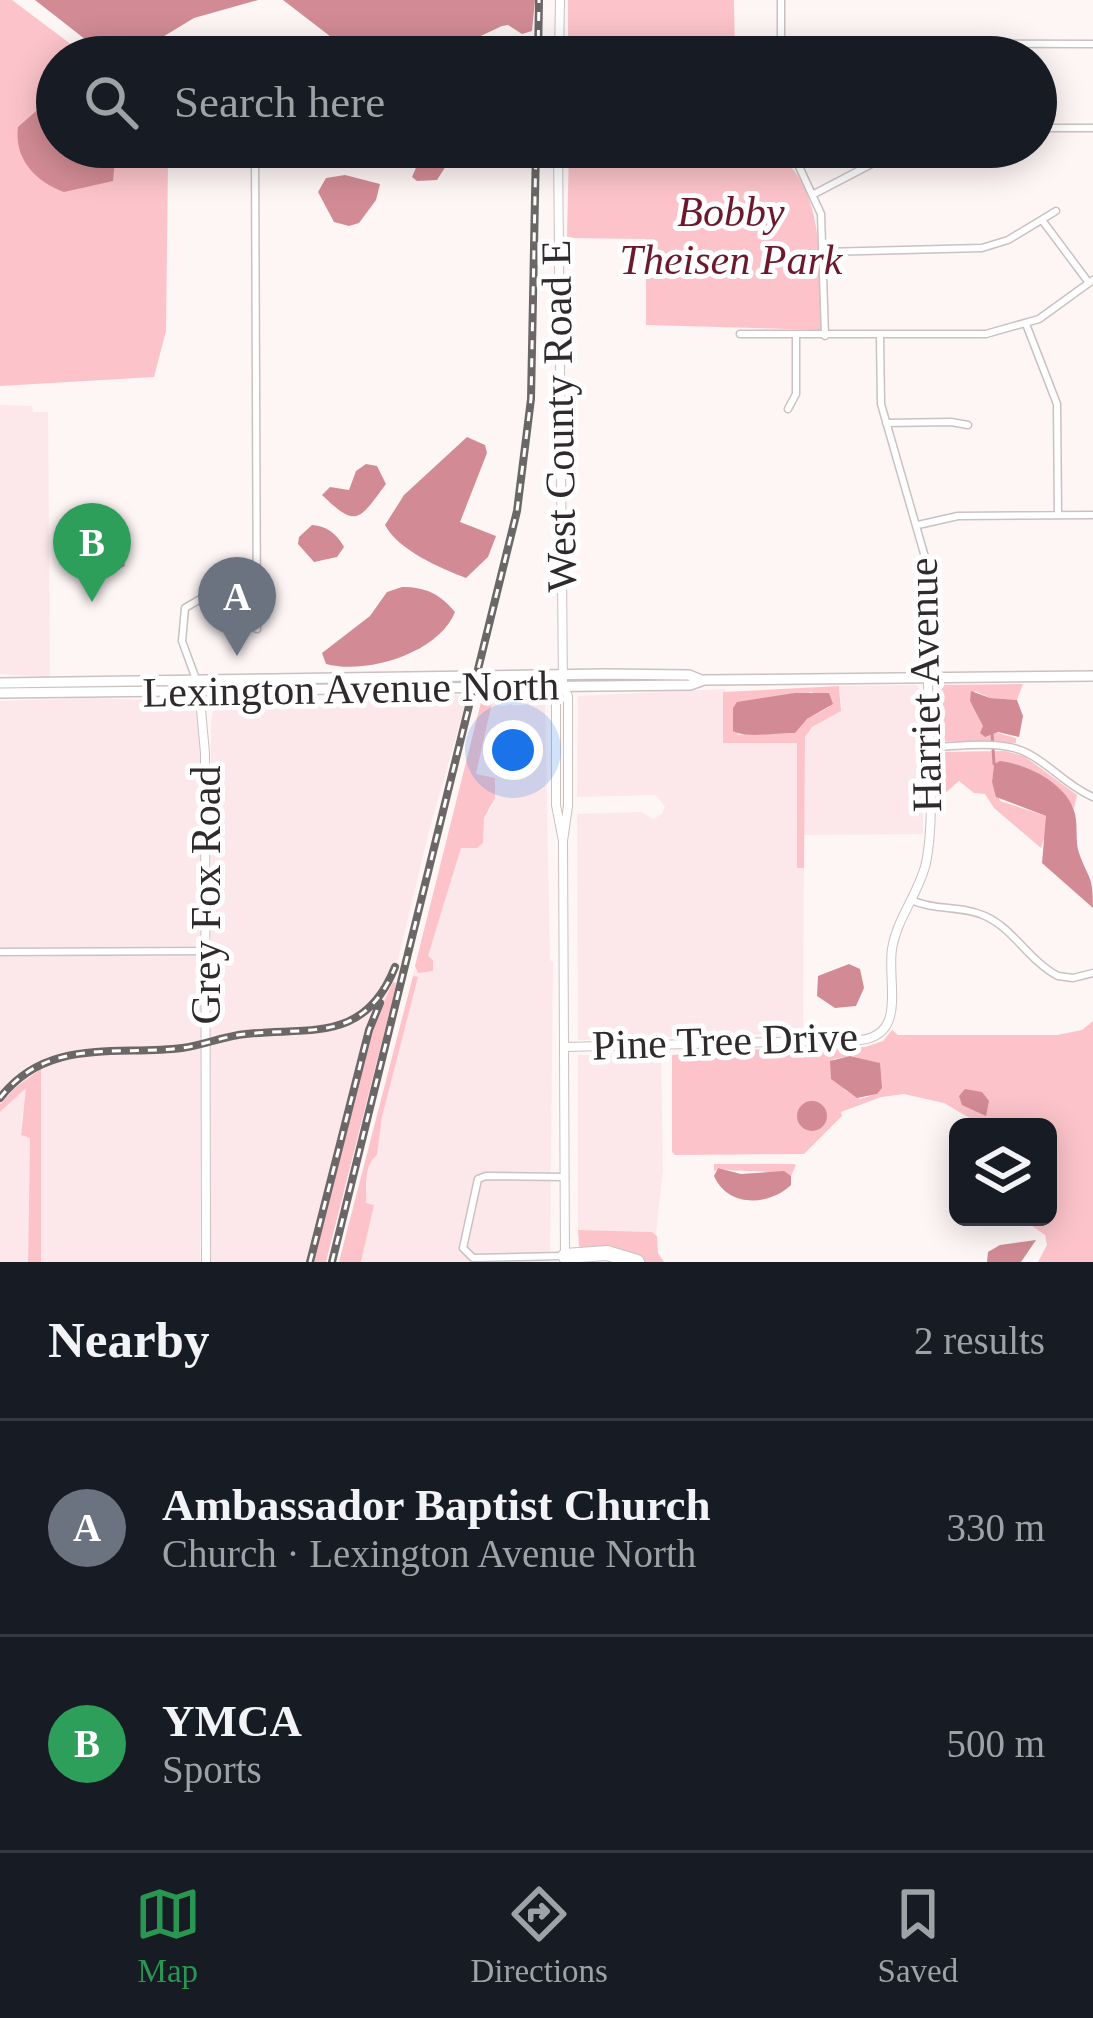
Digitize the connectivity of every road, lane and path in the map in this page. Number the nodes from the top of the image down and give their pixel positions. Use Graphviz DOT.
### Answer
graph roads {
  1 [pos="560,0"];
  2 [pos="781,0"];
  3 [pos="560,36"];
  4 [pos="781,36"];
  5 [pos="1057,44"];
  6 [pos="1093,44"];
  7 [pos="1057,128"];
  8 [pos="1093,128"];
  9 [pos="255,168"];
  10 [pos="558,168"];
  11 [pos="801,168"];
  12 [pos="864,168"];
  13 [pos="814,194"];
  14 [pos="1056,211"];
  15 [pos="1042,220"];
  16 [pos="824,252"];
  17 [pos="1091,282"];
  18 [pos="1026,324"];
  19 [pos="740,334"];
  20 [pos="796,335"];
  21 [pos="825,336"];
  22 [pos="880,336"];
  23 [pos="788,410"];
  24 [pos="886,423"];
  25 [pos="968,425"];
  26 [pos="1058,515"];
  27 [pos="1093,515"];
  28 [pos="918,525"];
  29 [pos="257,599"];
  30 [pos="256,628"];
  31 [pos="1093,676"];
  32 [pos="928,678"];
  33 [pos="563,680"];
  34 [pos="0,683"];
  35 [pos="199,688"];
  36 [pos="0,694"];
  37 [pos="928,747"];
  38 [pos="1093,796"];
  39 [pos="911,900"];
  40 [pos="206,951"];
  41 [pos="0,952"];
  42 [pos="1093,973"];
  43 [pos="884,1032"];
  44 [pos="565,1046"];
  45 [pos="565,1177"];
  46 [pos="565,1259"];
  47 [pos="206,1262"];
  48 [pos="614,1262"];
  49 [pos="637,1262"];
  1 -- 3 [label="street"];
  2 -- 4 [label="street"];
  5 -- 6 [label="street"];
  7 -- 8 [label="street"];
  9 -- 29 [label="street"];
  10 -- 33 [label="street, West County Road E"];
  11 -- 13 [label="street"];
  12 -- 13 [label="street"];
  13 -- 16 [label="street"];
  14 -- 15 [label="street"];
  15 -- 16 [label="street"];
  15 -- 17 [label="street"];
  16 -- 21 [label="street"];
  17 -- 18 [label="street"];
  18 -- 22 [label="street"];
  18 -- 26 [label="street"];
  19 -- 20 [label="street"];
  20 -- 21 [label="street"];
  20 -- 23 [label="street"];
  21 -- 22 [label="street"];
  22 -- 24 [label="street, Harriet Avenue"];
  24 -- 25 [label="street"];
  24 -- 28 [label="street, Harriet Avenue"];
  26 -- 27 [label="street"];
  26 -- 28 [label="street"];
  28 -- 32 [label="street, Harriet Avenue"];
  29 -- 30 [label="street"];
  29 -- 35 [label="street, Grey Fox Road"];
  31 -- 32 [label="main road, Lexington Avenue North"];
  32 -- 33 [label="main road, Lexington Avenue North"];
  32 -- 37 [label="street, Harriet Avenue"];
  33 -- 35 [label="main road, Lexington Avenue North"];
  33 -- 44 [label="street, West County Road E"];
  34 -- 35 [label="main road, Lexington Avenue North"];
  35 -- 36 [label="main road, Lexington Avenue North"];
  35 -- 40 [label="street, Grey Fox Road"];
  37 -- 38 [label="street"];
  37 -- 39 [label="street, Harriet Avenue"];
  39 -- 42 [label="street"];
  39 -- 43 [label="street, Harriet Avenue"];
  40 -- 41 [label="street"];
  40 -- 47 [label="street, Grey Fox Road"];
  43 -- 44 [label="street, Pine Tree Drive"];
  44 -- 45 [label="street, West County Road E"];
  45 -- 46 [label="street, West County Road E"];
  45 -- 46 [label="street"];
  46 -- 48 [label="highway"];
  46 -- 49 [label="highway"];
}
